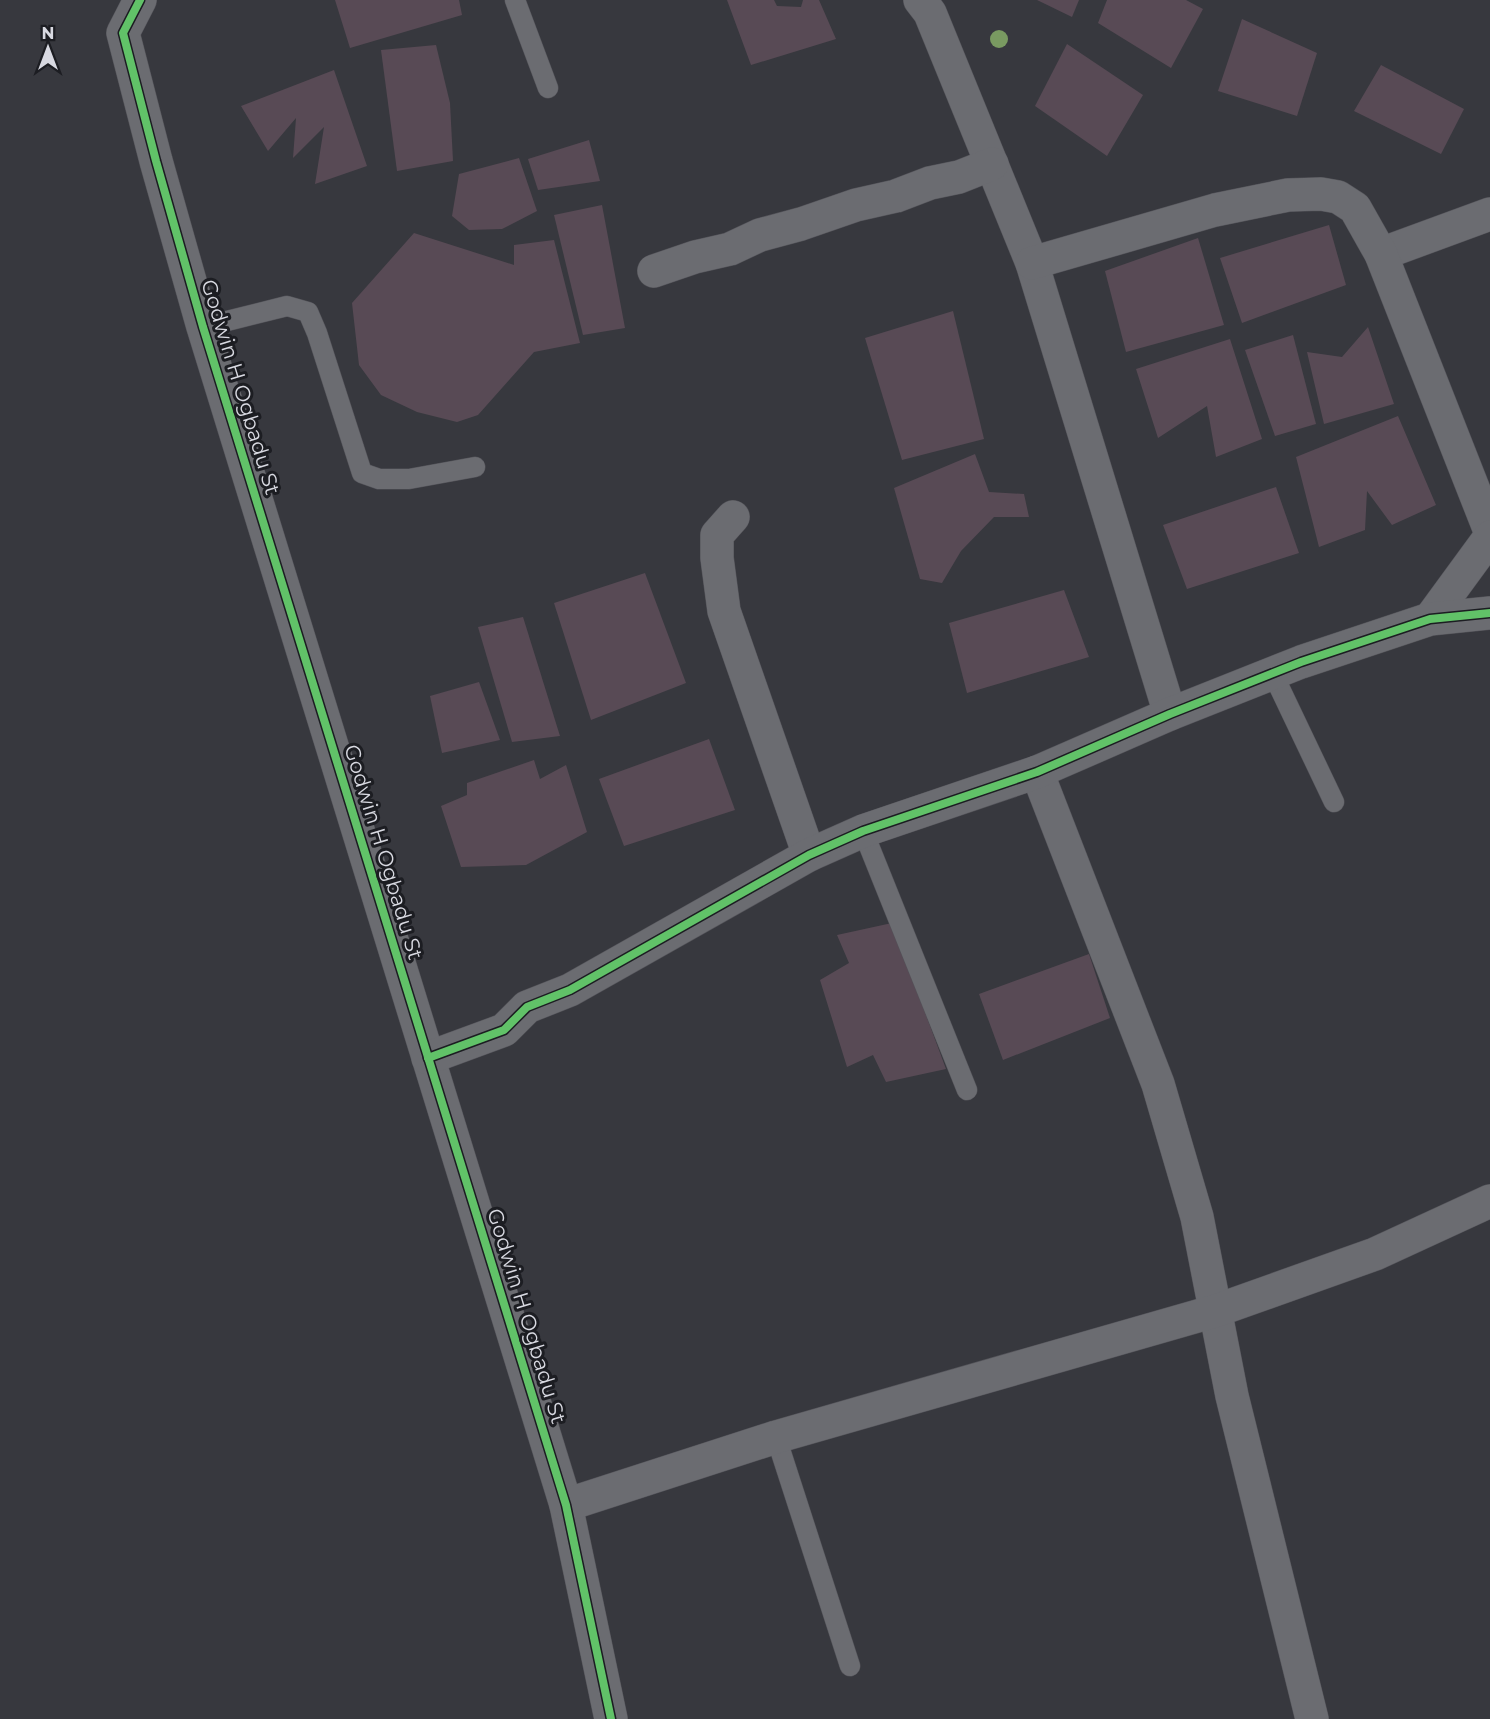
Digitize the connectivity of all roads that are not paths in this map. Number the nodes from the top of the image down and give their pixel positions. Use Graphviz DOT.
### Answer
graph roads {
  1 [pos="140,0"];
  2 [pos="515,0"];
  3 [pos="920,0"];
  4 [pos="548,88"];
  5 [pos="992,164"];
  6 [pos="1490,214"];
  7 [pos="1381,254"];
  8 [pos="1032,262"];
  9 [pos="654,271"];
  10 [pos="203,327"];
  11 [pos="475,467"];
  12 [pos="733,516"];
  13 [pos="1490,531"];
  14 [pos="1490,537"];
  15 [pos="1490,613"];
  16 [pos="1430,619"];
  17 [pos="1272,674"];
  18 [pos="1170,714"];
  19 [pos="1037,772"];
  20 [pos="1334,802"];
  21 [pos="862,831"];
  22 [pos="809,855"];
  23 [pos="428,1058"];
  24 [pos="967,1090"];
  25 [pos="1490,1201"];
  26 [pos="1215,1311"];
  27 [pos="776,1437"];
  28 [pos="566,1505"];
  29 [pos="850,1666"];
  30 [pos="611,1719"];
  31 [pos="1312,1719"];
  1 -- 10 [label="street, Godwin H Ogbadu St"];
  2 -- 4 [label="lane"];
  3 -- 5 [label="street"];
  5 -- 8 [label="street"];
  5 -- 9 [label="street"];
  6 -- 7 [label="street"];
  7 -- 8 [label="street"];
  7 -- 13 [label="street"];
  8 -- 18 [label="street"];
  10 -- 11 [label="lane"];
  10 -- 23 [label="street, Godwin H Ogbadu St"];
  12 -- 22 [label="street"];
  14 -- 16 [label="street"];
  15 -- 16 [label="street"];
  16 -- 17 [label="street"];
  17 -- 18 [label="street"];
  17 -- 20 [label="lane"];
  18 -- 19 [label="street"];
  19 -- 21 [label="street"];
  19 -- 26 [label="street"];
  21 -- 22 [label="street"];
  21 -- 24 [label="lane"];
  22 -- 23 [label="street"];
  23 -- 28 [label="street, Godwin H Ogbadu St"];
  25 -- 26 [label="street"];
  26 -- 27 [label="street"];
  26 -- 31 [label="street"];
  27 -- 28 [label="street"];
  27 -- 29 [label="lane"];
  28 -- 30 [label="street, Godwin H Ogbadu St"];
}
